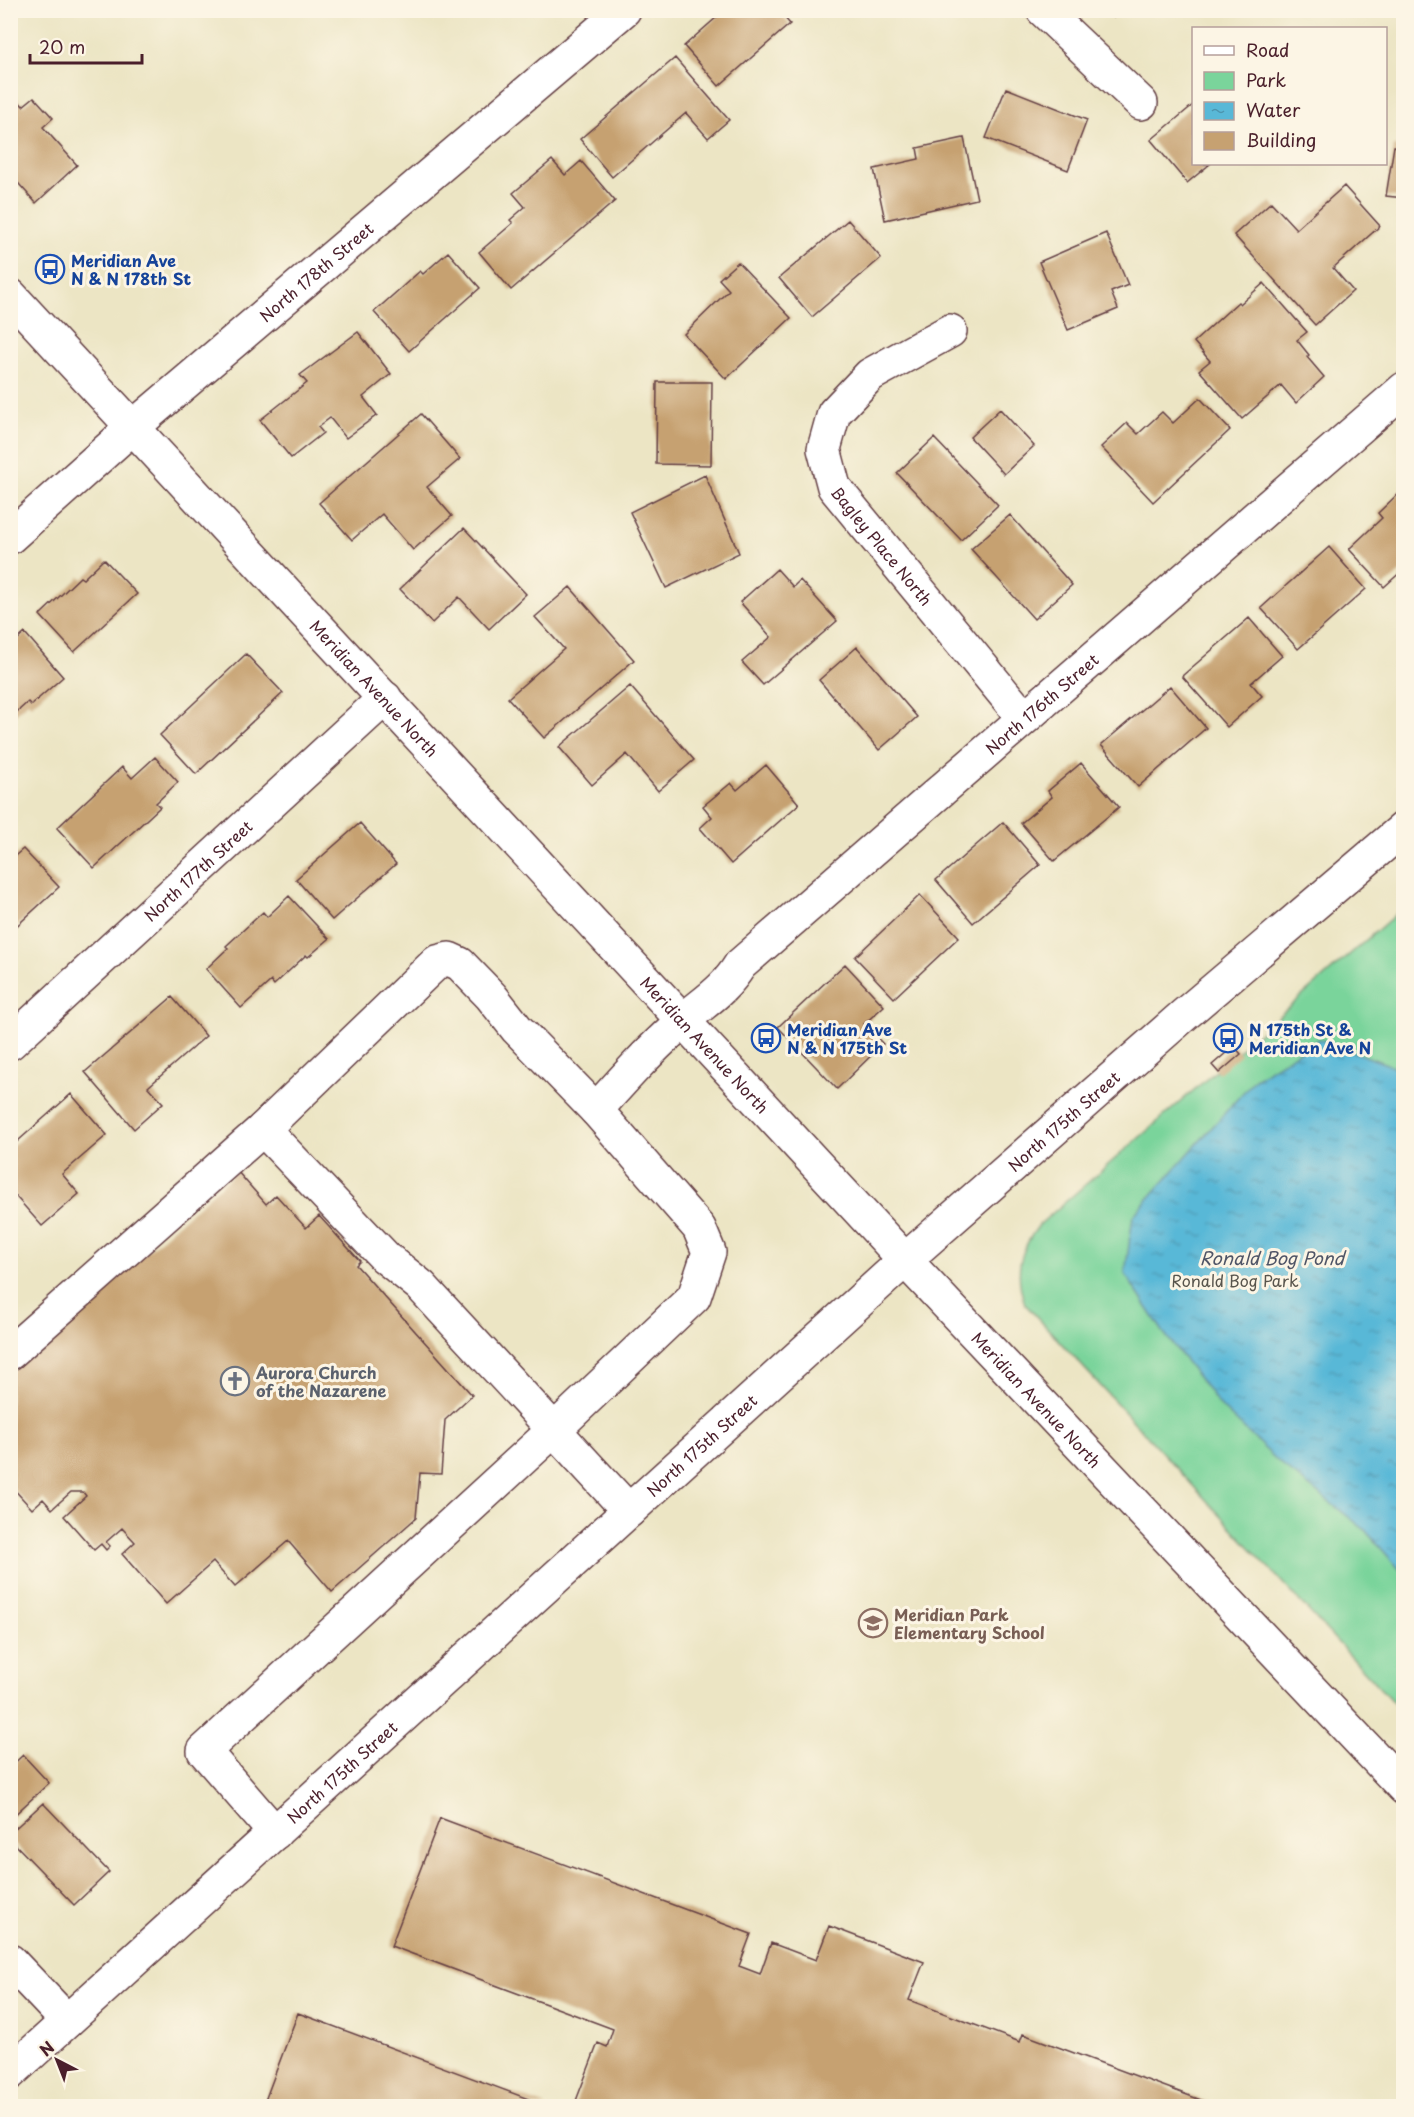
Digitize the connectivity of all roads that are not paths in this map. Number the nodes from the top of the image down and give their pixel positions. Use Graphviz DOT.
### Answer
graph roads {
  1 [pos="624,10"];
  2 [pos="1043,10"];
  3 [pos="1141,103"];
  4 [pos="10,295"];
  5 [pos="950,331"];
  6 [pos="1404,389"];
  7 [pos="133,427"];
  8 [pos="10,537"];
  9 [pos="386,698"];
  10 [pos="1024,718"];
  11 [pos="1404,828"];
  12 [pos="683,1020"];
  13 [pos="10,1043"];
  14 [pos="596,1110"];
  15 [pos="263,1129"];
  16 [pos="905,1260"];
  17 [pos="10,1353"];
  18 [pos="554,1430"];
  19 [pos="628,1511"];
  20 [pos="1404,1788"];
  21 [pos="275,1833"];
  22 [pos="10,1960"];
  23 [pos="67,2021"];
  24 [pos="10,2073"];
  1 -- 7 [label="street, North 178th Street"];
  2 -- 3 [label="street"];
  4 -- 7 [label="street, Meridian Avenue North"];
  5 -- 10 [label="street, Bagley Place North"];
  6 -- 10 [label="street, North 176th Street"];
  7 -- 8 [label="street, North 178th Street"];
  7 -- 9 [label="street, Meridian Avenue North"];
  9 -- 12 [label="street, Meridian Avenue North"];
  9 -- 13 [label="street, North 177th Street"];
  10 -- 12 [label="street, North 176th Street"];
  11 -- 16 [label="street, North 175th Street"];
  12 -- 14 [label="street, North 176th Street"];
  12 -- 16 [label="street, Meridian Avenue North"];
  14 -- 15 [label="street"];
  14 -- 18 [label="street"];
  15 -- 17 [label="street"];
  15 -- 18 [label="street"];
  16 -- 19 [label="street, North 175th Street"];
  16 -- 20 [label="street, Meridian Avenue North"];
  18 -- 19 [label="street"];
  18 -- 21 [label="street"];
  19 -- 21 [label="street, North 175th Street"];
  21 -- 23 [label="street, North 175th Street"];
  22 -- 23 [label="street"];
  23 -- 24 [label="street, North 175th Street"];
}
